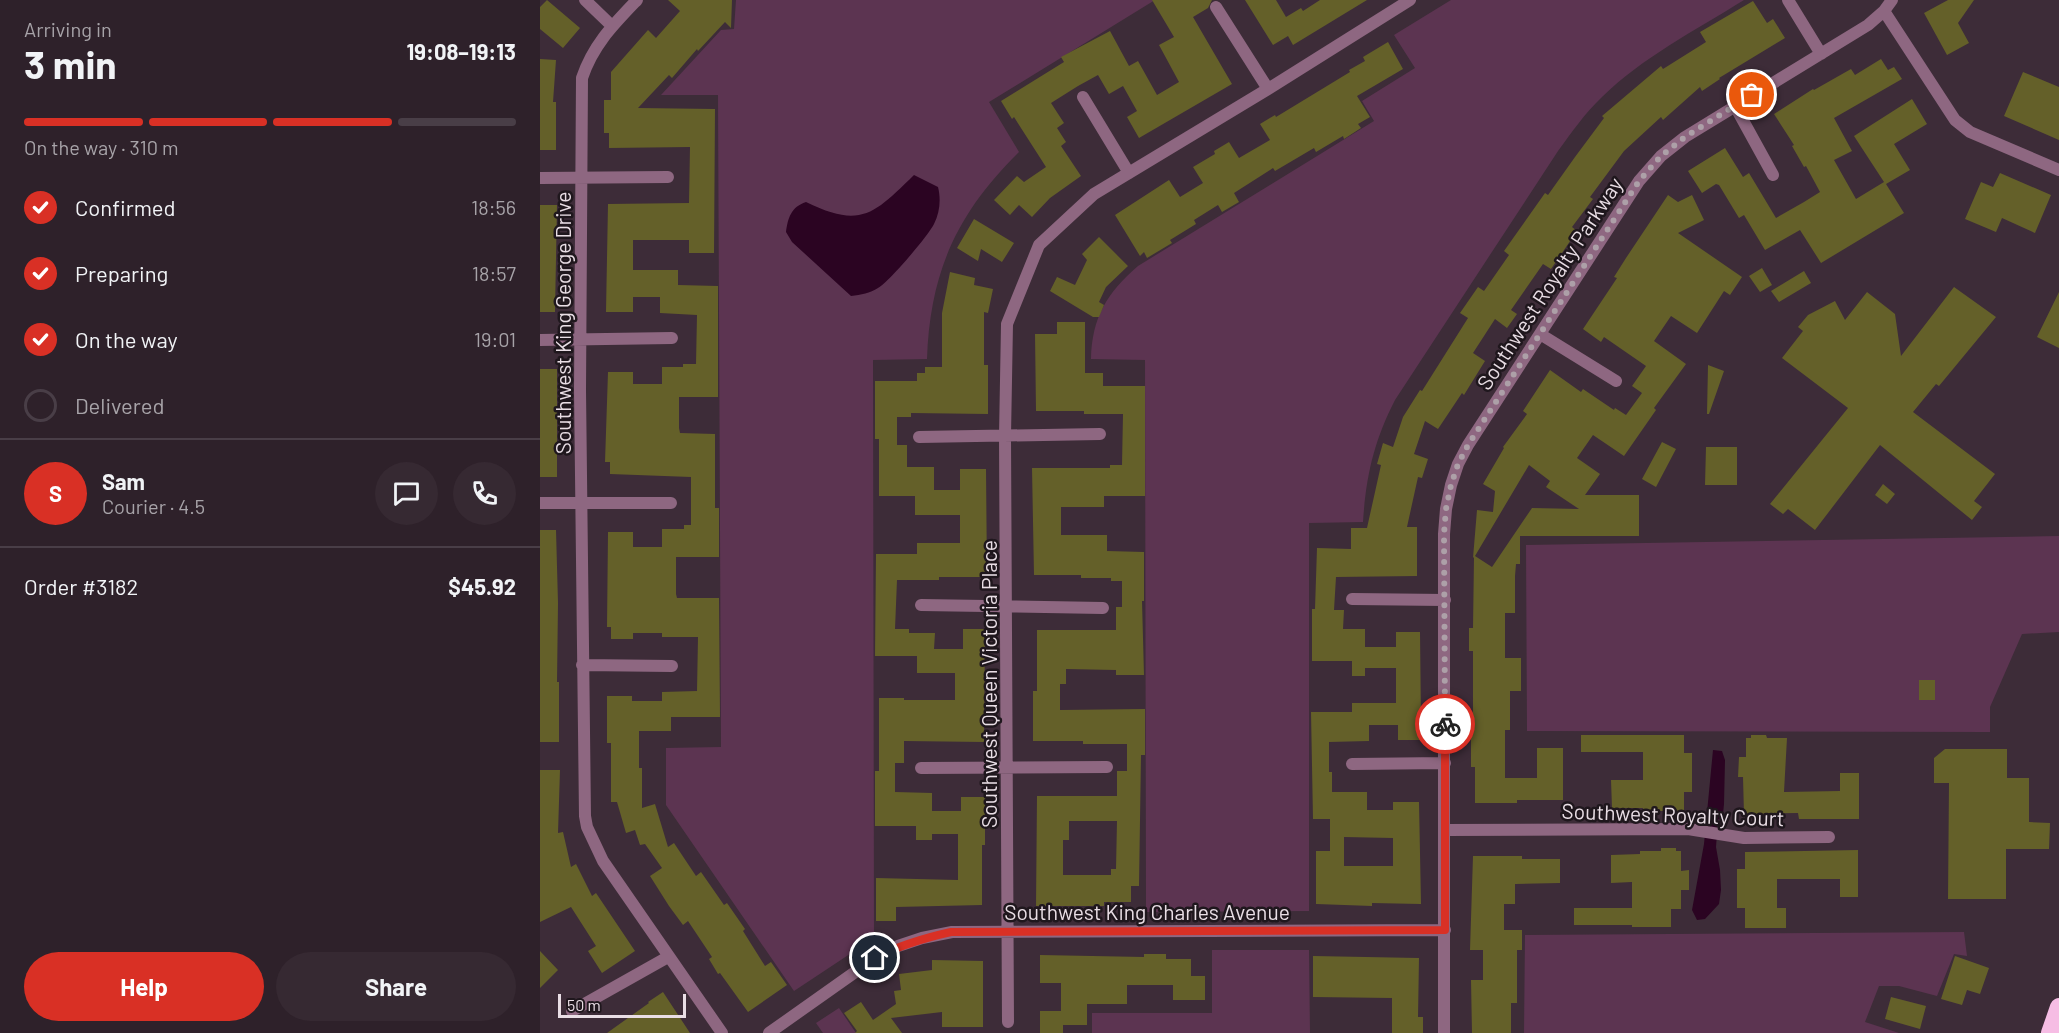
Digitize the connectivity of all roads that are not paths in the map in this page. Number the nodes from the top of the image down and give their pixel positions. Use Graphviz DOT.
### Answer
graph roads {
  1 [pos="585,0"];
  2 [pos="637,0"];
  3 [pos="1410,0"];
  4 [pos="1788,0"];
  5 [pos="1892,0"];
  6 [pos="1216,7"];
  7 [pos="1884,11"];
  8 [pos="612,26"];
  9 [pos="1821,54"];
  10 [pos="1268,89"];
  11 [pos="1083,97"];
  12 [pos="1735,106"];
  13 [pos="2059,170"];
  14 [pos="1129,173"];
  15 [pos="1773,175"];
  16 [pos="581,177"];
  17 [pos="668,177"];
  18 [pos="540,178"];
  19 [pos="1540,334"];
  20 [pos="672,338"];
  21 [pos="540,340"];
  22 [pos="580,340"];
  23 [pos="1616,381"];
  24 [pos="1100,434"];
  25 [pos="1005,436"];
  26 [pos="919,437"];
  27 [pos="540,503"];
  28 [pos="582,503"];
  29 [pos="671,503"];
  30 [pos="1352,599"];
  31 [pos="1445,600"];
  32 [pos="921,604"];
  33 [pos="1007,606"];
  34 [pos="1103,608"];
  35 [pos="582,665"];
  36 [pos="672,666"];
  37 [pos="1445,763"];
  38 [pos="1352,764"];
  39 [pos="1107,766"];
  40 [pos="1008,767"];
  41 [pos="921,768"];
  42 [pos="1445,830"];
  43 [pos="1829,837"];
  44 [pos="1008,930"];
  45 [pos="1445,930"];
  46 [pos="668,957"];
  47 [pos="2059,1007"];
  48 [pos="572,1011"];
  49 [pos="1008,1022"];
  50 [pos="722,1033"];
  51 [pos="769,1033"];
  52 [pos="1444,1033"];
  53 [pos="2050,1033"];
  1 -- 8 [label="street"];
  2 -- 8 [label="street, Southwest King George Drive"];
  3 -- 10 [label="street, Southwest Queen Victoria Place"];
  4 -- 9 [label="street"];
  5 -- 7 [label="street, Southwest Royalty Parkway"];
  6 -- 10 [label="street"];
  7 -- 9 [label="street, Southwest Royalty Parkway"];
  7 -- 13 [label="street"];
  8 -- 16 [label="street, Southwest King George Drive"];
  9 -- 12 [label="street, Southwest Royalty Parkway"];
  10 -- 14 [label="street, Southwest Queen Victoria Place"];
  11 -- 14 [label="street"];
  12 -- 15 [label="street"];
  12 -- 19 [label="street, Southwest Royalty Parkway"];
  14 -- 25 [label="street, Southwest Queen Victoria Place"];
  16 -- 17 [label="street"];
  16 -- 18 [label="street"];
  16 -- 22 [label="street, Southwest King George Drive"];
  19 -- 23 [label="street"];
  19 -- 31 [label="street, Southwest Royalty Parkway"];
  20 -- 22 [label="street"];
  21 -- 22 [label="street"];
  22 -- 28 [label="street, Southwest King George Drive"];
  24 -- 25 [label="street"];
  25 -- 26 [label="street"];
  25 -- 33 [label="street, Southwest Queen Victoria Place"];
  27 -- 28 [label="street"];
  28 -- 29 [label="street"];
  28 -- 35 [label="street, Southwest King George Drive"];
  30 -- 31 [label="street"];
  31 -- 37 [label="street, Southwest Royalty Parkway"];
  32 -- 33 [label="street"];
  33 -- 34 [label="street"];
  33 -- 40 [label="street, Southwest Queen Victoria Place"];
  35 -- 36 [label="street"];
  35 -- 46 [label="street, Southwest King George Drive"];
  37 -- 38 [label="street"];
  37 -- 42 [label="street, Southwest Royalty Parkway"];
  39 -- 40 [label="street"];
  40 -- 41 [label="street"];
  40 -- 44 [label="street, Southwest Queen Victoria Place"];
  42 -- 43 [label="street, Southwest Royalty Court"];
  42 -- 45 [label="street, Southwest Royalty Parkway"];
  44 -- 45 [label="street, Southwest King Charles Avenue"];
  44 -- 49 [label="street, Southwest Queen Victoria Place"];
  44 -- 51 [label="street, Southwest King Charles Avenue"];
  45 -- 52 [label="street, Southwest Royalty Parkway"];
  46 -- 48 [label="street"];
  46 -- 50 [label="street, Southwest King George Drive"];
  47 -- 53 [label="highway"];
}
